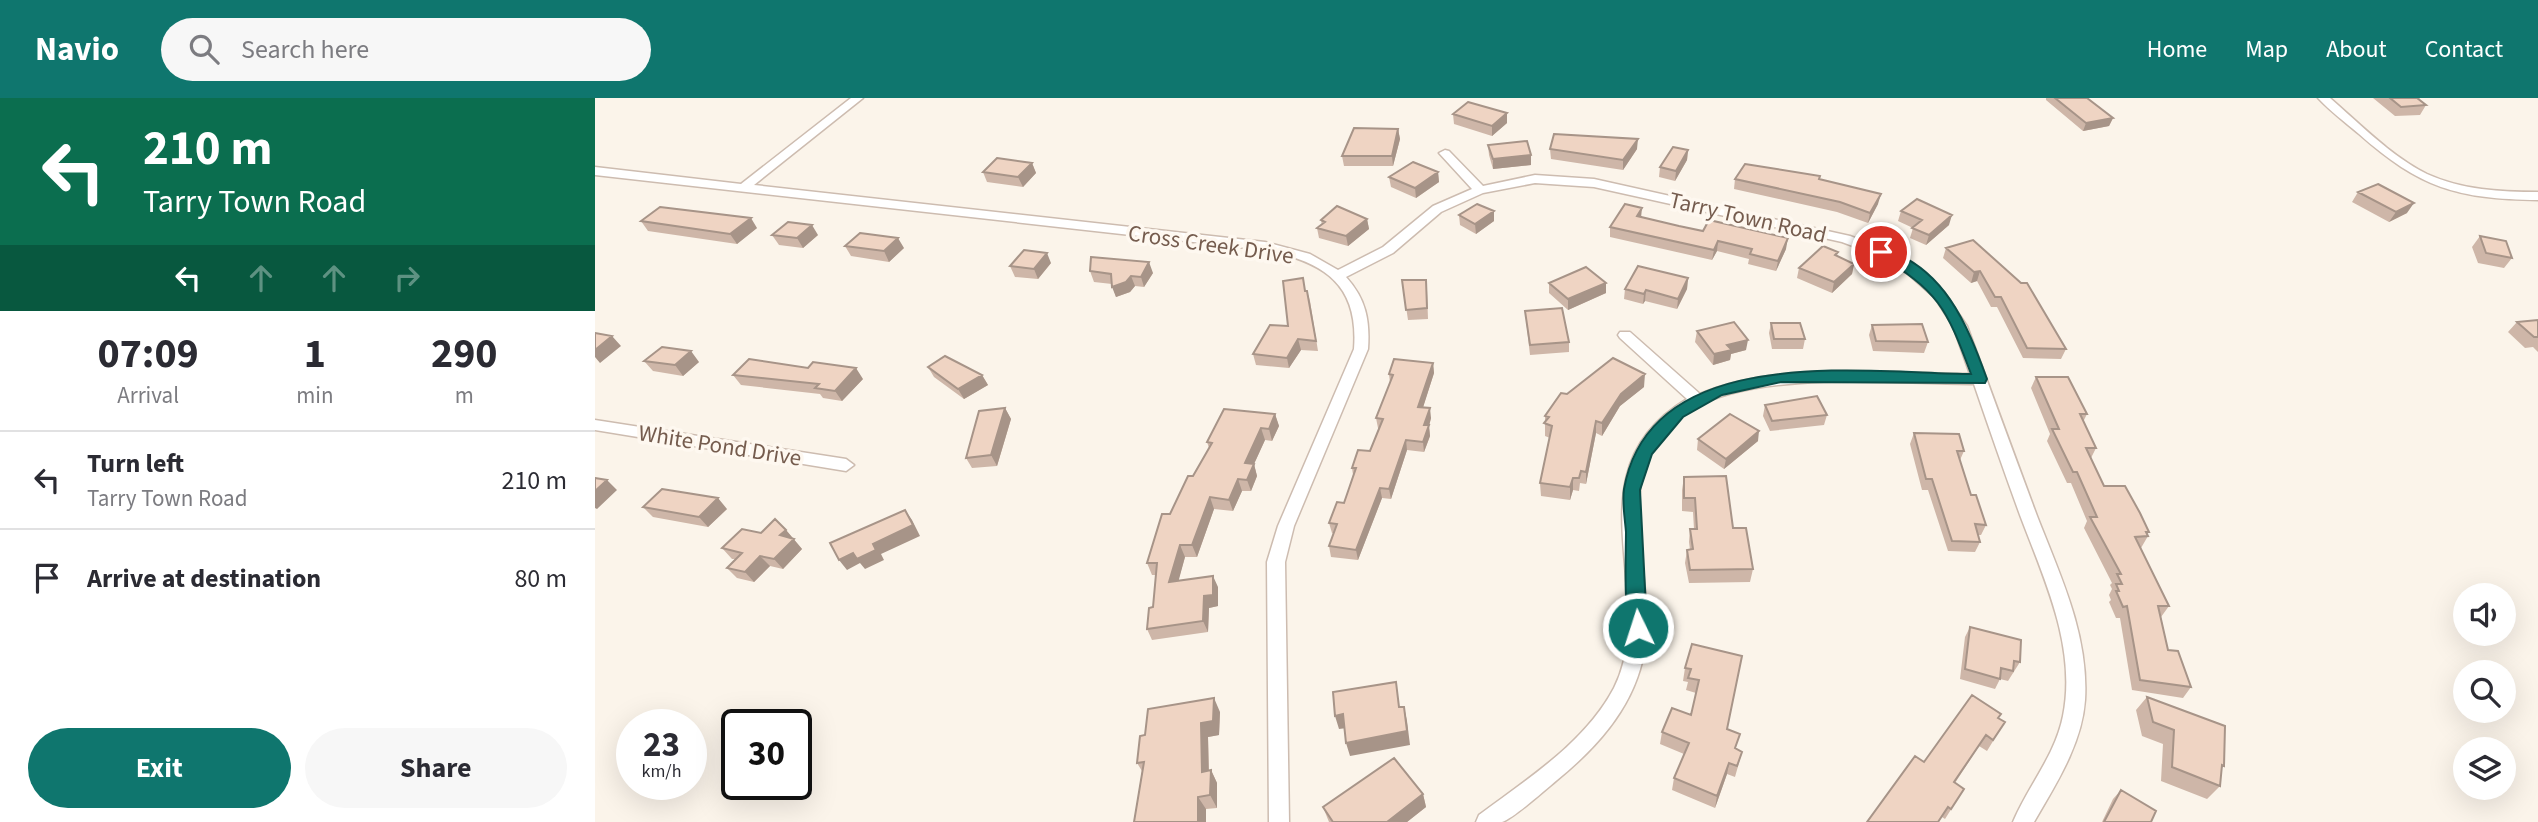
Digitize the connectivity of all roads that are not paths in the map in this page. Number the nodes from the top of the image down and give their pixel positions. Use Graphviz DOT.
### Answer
graph roads {
  1 [pos="858,98"];
  2 [pos="2323,98"];
  3 [pos="1445,153"];
  4 [pos="595,171"];
  5 [pos="743,188"];
  6 [pos="1480,190"];
  7 [pos="2538,196"];
  8 [pos="1338,276"];
  9 [pos="1625,335"];
  10 [pos="1980,379"];
  11 [pos="1697,400"];
  12 [pos="595,425"];
  13 [pos="846,465"];
  14 [pos="1279,822"];
  15 [pos="1486,822"];
  16 [pos="2023,822"];
  1 -- 5 [label="street"];
  2 -- 7 [label="street"];
  3 -- 6 [label="street"];
  4 -- 5 [label="street, Cross Creek Drive"];
  5 -- 8 [label="street, Cross Creek Drive"];
  6 -- 8 [label="street, Tarry Town Road"];
  6 -- 10 [label="street, Tarry Town Road"];
  8 -- 14 [label="street, Cross Creek Drive"];
  9 -- 11 [label="street"];
  10 -- 11 [label="street"];
  10 -- 16 [label="street, Tarry Town Road"];
  11 -- 15 [label="street"];
  12 -- 13 [label="street, White Pond Drive"];
}
